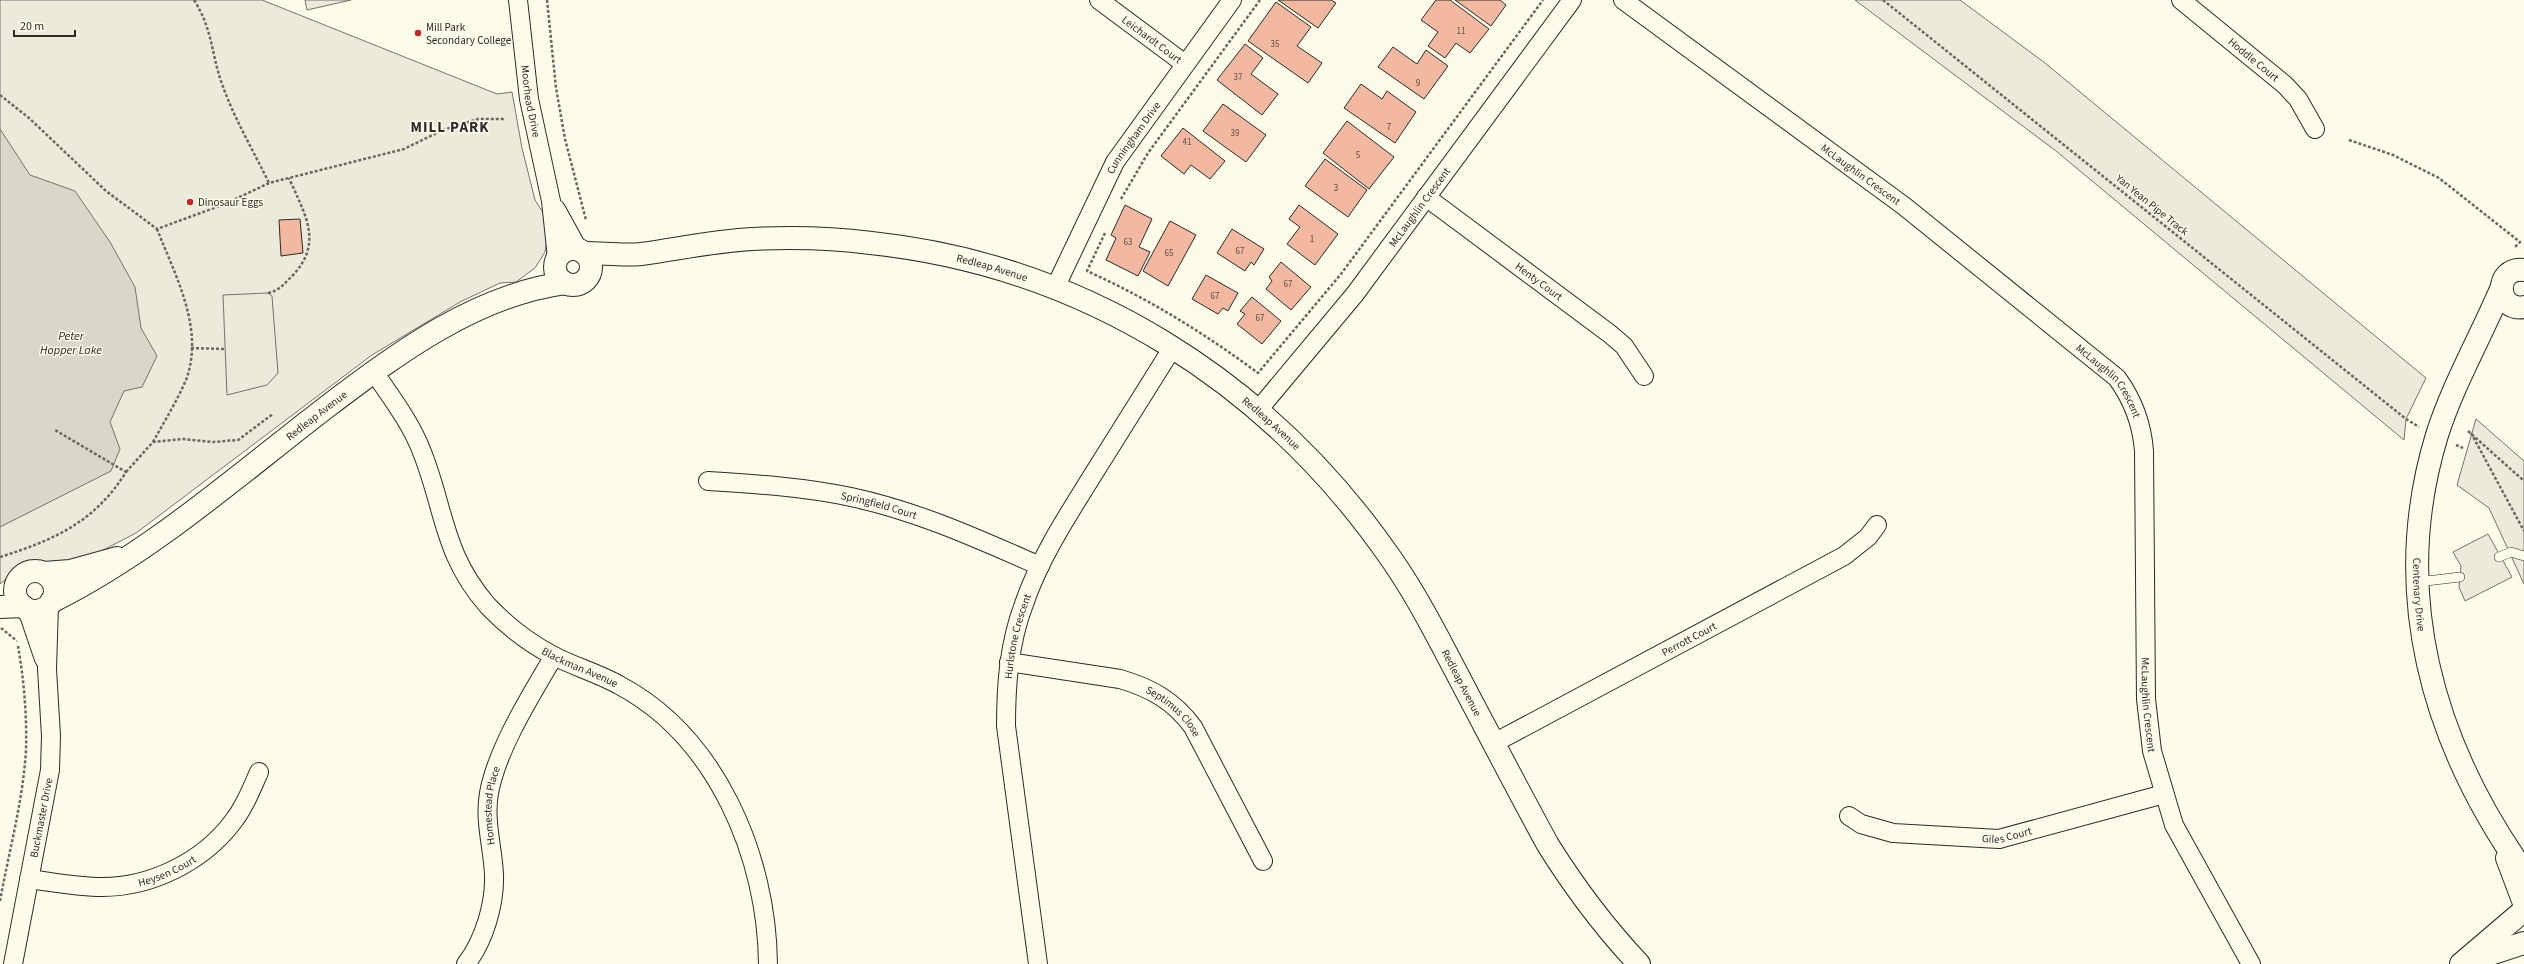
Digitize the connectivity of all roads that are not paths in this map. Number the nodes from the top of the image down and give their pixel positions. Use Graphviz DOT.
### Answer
graph roads {
  1 [pos="518,0"];
  2 [pos="1099,0"];
  3 [pos="1232,0"];
  4 [pos="1572,0"];
  5 [pos="1623,0"];
  6 [pos="2181,0"];
  7 [pos="1185,64"];
  8 [pos="2315,128"];
  9 [pos="1426,196"];
  10 [pos="551,201"];
  11 [pos="581,252"];
  12 [pos="557,258"];
  13 [pos="2521,263"];
  14 [pos="564,283"];
  15 [pos="1055,288"];
  16 [pos="2501,289"];
  17 [pos="513,294"];
  18 [pos="2519,307"];
  19 [pos="2476,346"];
  20 [pos="1173,347"];
  21 [pos="374,372"];
  22 [pos="1644,376"];
  23 [pos="1259,409"];
  24 [pos="708,481"];
  25 [pos="1877,525"];
  26 [pos="130,555"];
  27 [pos="2524,556"];
  28 [pos="2500,557"];
  29 [pos="1040,566"];
  30 [pos="44,574"];
  31 [pos="2460,577"];
  32 [pos="2417,582"];
  33 [pos="9,588"];
  34 [pos="50,604"];
  35 [pos="0,607"];
  36 [pos="25,608"];
  37 [pos="554,656"];
  38 [pos="1009,662"];
  39 [pos="47,669"];
  40 [pos="1494,743"];
  41 [pos="260,772"];
  42 [pos="2164,794"];
  43 [pos="1849,816"];
  44 [pos="2500,838"];
  45 [pos="1263,861"];
  46 [pos="2524,872"];
  47 [pos="29,879"];
  48 [pos="2523,914"];
  49 [pos="2524,943"];
  50 [pos="13,964"];
  51 [pos="466,964"];
  52 [pos="768,964"];
  53 [pos="1038,964"];
  54 [pos="1639,964"];
  55 [pos="2250,964"];
  56 [pos="2461,964"];
  1 -- 10 [label="street, Moorhead Drive"];
  2 -- 7 [label="street, Leichardt Court"];
  3 -- 7 [label="street, Cunningham Drive"];
  4 -- 9 [label="street, McLaughlin Crescent"];
  5 -- 42 [label="street, McLaughlin Crescent"];
  6 -- 8 [label="street, Hoddle Court"];
  7 -- 15 [label="street, Cunningham Drive"];
  9 -- 22 [label="street, Henty Court"];
  9 -- 23 [label="street, McLaughlin Crescent"];
  10 -- 11 [label="street, Moorhead Drive"];
  10 -- 12 [label="street, Moorhead Drive"];
  11 -- 12 [label="street"];
  11 -- 14 [label="street"];
  11 -- 15 [label="street, Redleap Avenue"];
  12 -- 14 [label="street"];
  12 -- 17 [label="street, Redleap Avenue"];
  13 -- 16 [label="street, Centenary Drive"];
  14 -- 17 [label="street, Redleap Avenue"];
  15 -- 20 [label="street, Redleap Avenue"];
  16 -- 18 [label="street"];
  16 -- 19 [label="street, Centenary Drive"];
  17 -- 21 [label="street, Redleap Avenue"];
  18 -- 19 [label="street, Centenary Drive"];
  19 -- 32 [label="street, Centenary Drive"];
  20 -- 23 [label="street, Redleap Avenue"];
  20 -- 29 [label="street, Hurlstone Crescent"];
  21 -- 26 [label="street, Redleap Avenue"];
  21 -- 37 [label="street, Blackman Avenue"];
  23 -- 40 [label="street, Redleap Avenue"];
  24 -- 29 [label="street, Springfield Court"];
  25 -- 40 [label="street, Perrott Court"];
  26 -- 30 [label="street, Redleap Avenue"];
  26 -- 34 [label="street, Redleap Avenue"];
  27 -- 28 [label="lane"];
  29 -- 38 [label="street, Hurlstone Crescent"];
  30 -- 33 [label="street"];
  30 -- 34 [label="street"];
  31 -- 32 [label="lane"];
  32 -- 44 [label="street, Centenary Drive"];
  33 -- 36 [label="street"];
  34 -- 36 [label="street"];
  34 -- 39 [label="street, Buckmaster Drive"];
  35 -- 36 [label="street"];
  36 -- 39 [label="street, Buckmaster Drive"];
  37 -- 51 [label="street, Homestead Place"];
  37 -- 52 [label="street, Blackman Avenue"];
  38 -- 45 [label="street, Septimus Close"];
  38 -- 53 [label="street, Hurlstone Crescent"];
  39 -- 47 [label="street, Buckmaster Drive"];
  40 -- 54 [label="street, Redleap Avenue"];
  41 -- 47 [label="street, Heysen Court"];
  42 -- 43 [label="street, Giles Court"];
  42 -- 55 [label="street, McLaughlin Crescent"];
  44 -- 46 [label="street, Centenary Drive"];
  44 -- 48 [label="street, Centenary Drive"];
  47 -- 50 [label="street, Buckmaster Drive"];
  48 -- 56 [label="street"];
  49 -- 56 [label="street"];
}
